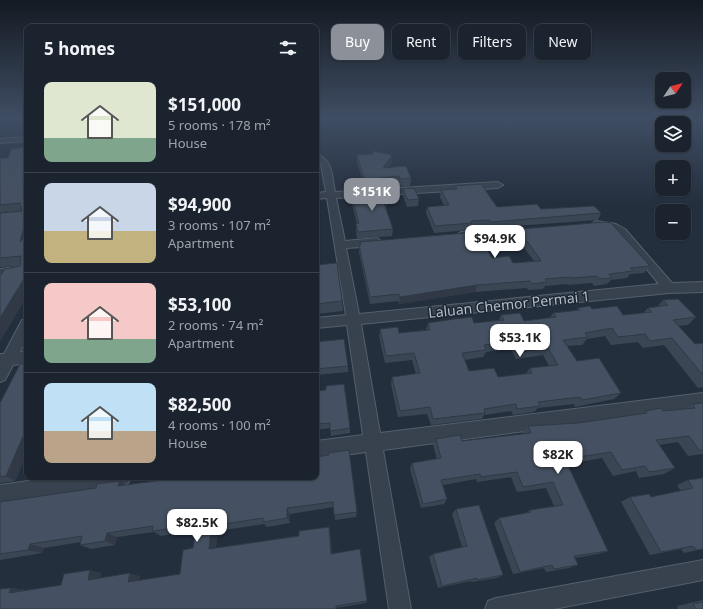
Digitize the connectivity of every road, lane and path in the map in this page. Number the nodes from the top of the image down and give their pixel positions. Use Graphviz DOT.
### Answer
graph roads {
  1 [pos="319,159"];
  2 [pos="498,185"];
  3 [pos="331,195"];
  4 [pos="319,196"];
  5 [pos="585,225"];
  6 [pos="521,230"];
  7 [pos="450,236"];
  8 [pos="387,242"];
  9 [pos="339,246"];
  10 [pos="24,270"];
  11 [pos="0,273"];
  12 [pos="703,287"];
  13 [pos="669,288"];
  14 [pos="353,319"];
  15 [pos="319,323"];
  16 [pos="24,329"];
  17 [pos="24,357"];
  18 [pos="4,360"];
  19 [pos="0,376"];
  20 [pos="703,400"];
  21 [pos="372,442"];
  22 [pos="319,450"];
  23 [pos="100,480"];
  24 [pos="0,494"];
  25 [pos="703,570"];
  26 [pos="400,609"];
  27 [pos="496,609"];
  1 -- 3 [label="street"];
  2 -- 3 [label="street"];
  3 -- 4 [label="street"];
  3 -- 9 [label="street"];
  5 -- 13 [label="street"];
  6 -- 7 [label="street"];
  8 -- 9 [label="street"];
  9 -- 14 [label="street"];
  10 -- 11 [label="street"];
  12 -- 13 [label="street, Laluan Chemor Permai 1"];
  13 -- 14 [label="street, Laluan Chemor Permai 1"];
  14 -- 15 [label="street, Laluan Chemor Permai 1"];
  14 -- 21 [label="street"];
  16 -- 18 [label="street"];
  17 -- 18 [label="street"];
  18 -- 19 [label="street"];
  20 -- 21 [label="street"];
  21 -- 22 [label="street"];
  21 -- 26 [label="street"];
  23 -- 24 [label="street"];
  25 -- 27 [label="street"];
}
